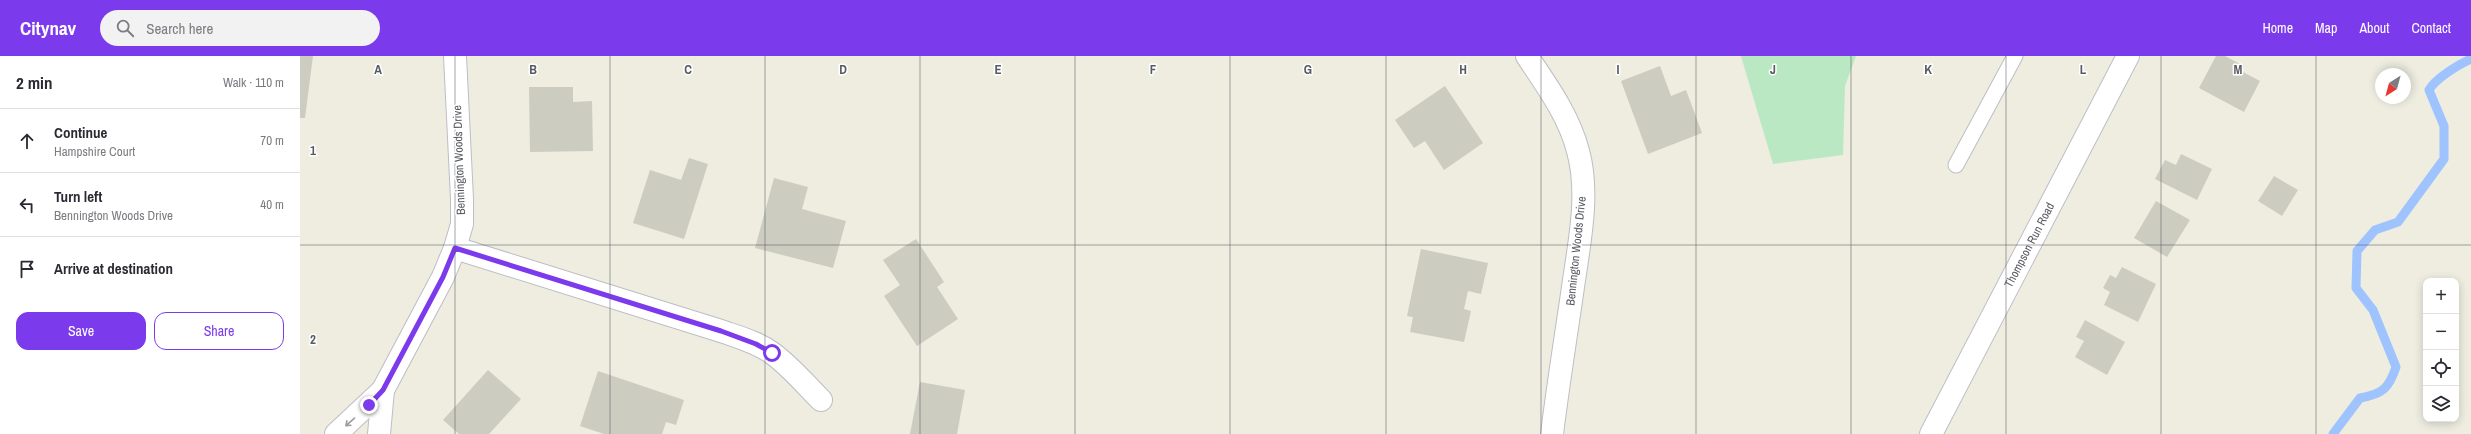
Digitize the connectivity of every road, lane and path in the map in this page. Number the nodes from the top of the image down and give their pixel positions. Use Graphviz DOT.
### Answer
graph roads {
  1 [pos="455,56"];
  2 [pos="1527,56"];
  3 [pos="2015,56"];
  4 [pos="2128,56"];
  5 [pos="1956,165"];
  6 [pos="455,248"];
  7 [pos="383,390"];
  8 [pos="821,400"];
  9 [pos="336,434"];
  10 [pos="379,434"];
  11 [pos="1552,434"];
  12 [pos="1932,434"];
  1 -- 6 [label="street, Bennington Woods Drive"];
  2 -- 11 [label="street, Bennington Woods Drive"];
  3 -- 5 [label="lane"];
  4 -- 12 [label="street, Thompson Run Road"];
  6 -- 7 [label="street, Bennington Woods Drive"];
  6 -- 8 [label="street"];
  7 -- 9 [label="street, Bennington Woods Drive, one-way"];
  7 -- 10 [label="street, Bennington Woods Drive"];
}
